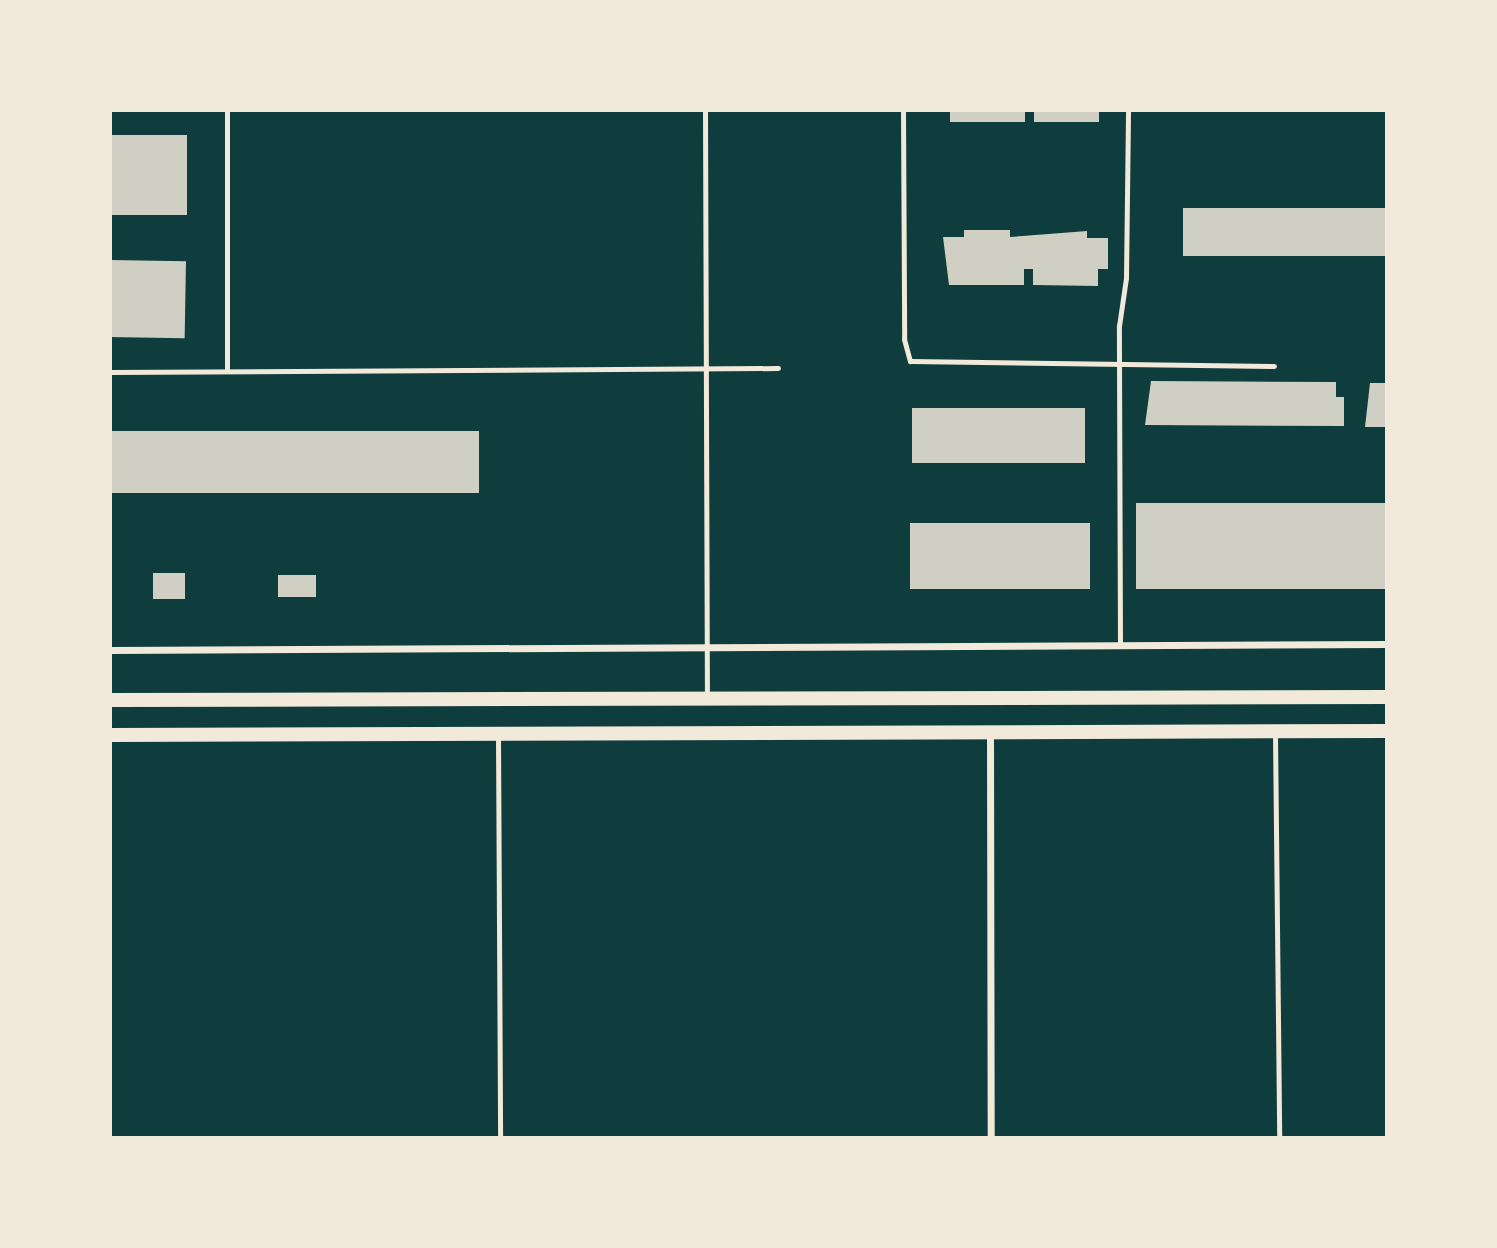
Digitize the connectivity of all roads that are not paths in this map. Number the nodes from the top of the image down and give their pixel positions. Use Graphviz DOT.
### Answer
graph roads {
  1 [pos="227,110"];
  2 [pos="705,110"];
  3 [pos="903,110"];
  4 [pos="1128,110"];
  5 [pos="1119,365"];
  6 [pos="1274,366"];
  7 [pos="779,368"];
  8 [pos="706,369"];
  9 [pos="227,371"];
  10 [pos="110,372"];
  11 [pos="1387,644"];
  12 [pos="1120,646"];
  13 [pos="708,647"];
  14 [pos="110,650"];
  15 [pos="1387,697"];
  16 [pos="110,700"];
  17 [pos="708,700"];
  18 [pos="1275,731"];
  19 [pos="1387,731"];
  20 [pos="990,732"];
  21 [pos="498,734"];
  22 [pos="110,735"];
  23 [pos="500,1138"];
  24 [pos="991,1138"];
  25 [pos="1279,1138"];
  1 -- 9 [label="lane"];
  2 -- 8 [label="lane"];
  3 -- 5 [label="lane"];
  4 -- 5 [label="lane"];
  5 -- 6 [label="lane"];
  5 -- 12 [label="lane"];
  7 -- 8 [label="lane"];
  8 -- 9 [label="lane"];
  8 -- 13 [label="lane"];
  9 -- 10 [label="lane"];
  11 -- 12 [label="street"];
  12 -- 13 [label="street"];
  13 -- 14 [label="street"];
  13 -- 17 [label="lane"];
  15 -- 17 [label="main road"];
  16 -- 17 [label="main road"];
  18 -- 19 [label="main road"];
  18 -- 20 [label="main road"];
  18 -- 25 [label="lane"];
  20 -- 21 [label="main road"];
  20 -- 24 [label="street"];
  21 -- 22 [label="main road"];
  21 -- 23 [label="lane"];
}
